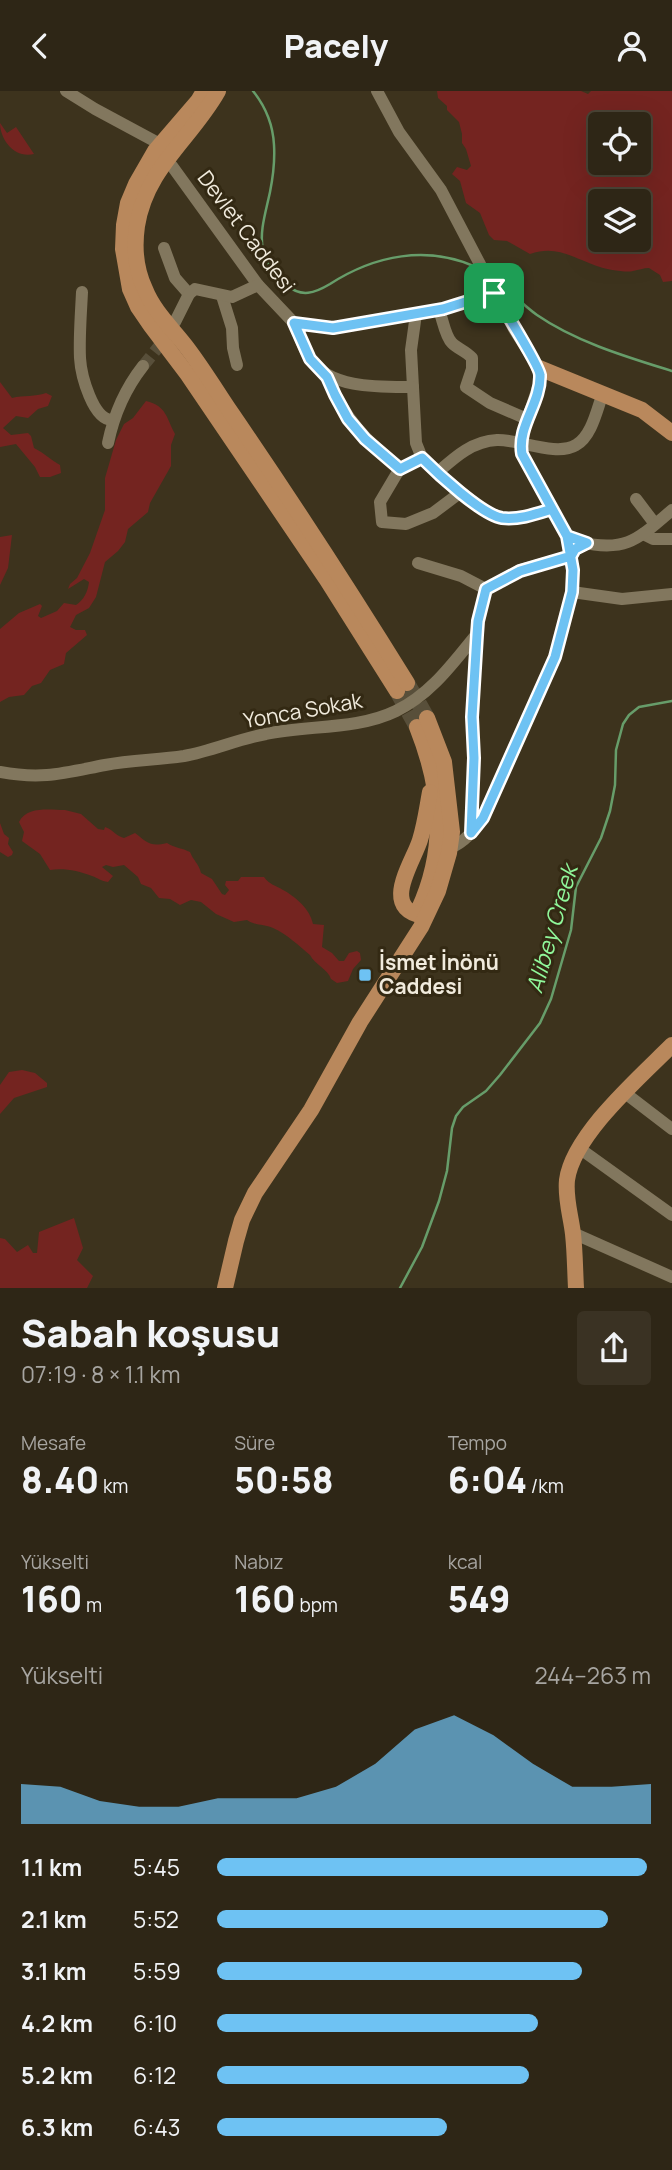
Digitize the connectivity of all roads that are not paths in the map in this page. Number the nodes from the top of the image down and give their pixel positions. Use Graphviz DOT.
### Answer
graph roads {
  1 [pos="66,91"];
  2 [pos="204,91"];
  3 [pos="218,91"];
  4 [pos="377,91"];
  5 [pos="160,144"];
  6 [pos="172,166"];
  7 [pos="164,248"];
  8 [pos="258,285"];
  9 [pos="492,289"];
  10 [pos="82,292"];
  11 [pos="189,294"];
  12 [pos="222,296"];
  13 [pos="439,310"];
  14 [pos="416,314"];
  15 [pos="174,322"];
  16 [pos="294,323"];
  17 [pos="237,365"];
  18 [pos="143,366"];
  19 [pos="544,376"];
  20 [pos="327,377"];
  21 [pos="413,387"];
  22 [pos="603,393"];
  23 [pos="527,419"];
  24 [pos="113,421"];
  25 [pos="672,433"];
  26 [pos="520,442"];
  27 [pos="108,443"];
  28 [pos="422,458"];
  29 [pos="400,469"];
  30 [pos="437,473"];
  31 [pos="461,492"];
  32 [pos="636,499"];
  33 [pos="552,509"];
  34 [pos="672,510"];
  35 [pos="655,524"];
  36 [pos="643,534"];
  37 [pos="567,536"];
  38 [pos="672,539"];
  39 [pos="587,543"];
  40 [pos="571,556"];
  41 [pos="418,563"];
  42 [pos="486,589"];
  43 [pos="572,592"];
  44 [pos="672,594"];
  45 [pos="477,635"];
  46 [pos="0,772"];
  47 [pos="432,772"];
  48 [pos="471,833"];
  49 [pos="443,850"];
  50 [pos="421,916"];
  51 [pos="672,1045"];
  52 [pos="625,1093"];
  53 [pos="672,1129"];
  54 [pos="579,1148"];
  55 [pos="672,1215"];
  56 [pos="573,1233"];
  57 [pos="672,1277"];
  58 [pos="225,1288"];
  59 [pos="576,1288"];
  1 -- 5 [label="street"];
  2 -- 5 [label="main road"];
  3 -- 5 [label="main road"];
  4 -- 9 [label="street"];
  6 -- 8 [label="street, Devlet Caddesi"];
  7 -- 11 [label="street"];
  8 -- 12 [label="street"];
  8 -- 16 [label="street, Devlet Caddesi"];
  9 -- 13 [label="street, Devlet Caddesi"];
  9 -- 19 [label="street"];
  10 -- 24 [label="street"];
  11 -- 12 [label="street"];
  11 -- 15 [label="street"];
  12 -- 17 [label="street"];
  13 -- 14 [label="street, Devlet Caddesi"];
  13 -- 23 [label="street"];
  14 -- 16 [label="street, Devlet Caddesi"];
  14 -- 21 [label="street"];
  16 -- 20 [label="street"];
  18 -- 24 [label="street"];
  19 -- 22 [label="main road"];
  19 -- 23 [label="street"];
  20 -- 21 [label="street"];
  20 -- 29 [label="street"];
  21 -- 28 [label="street"];
  22 -- 25 [label="main road"];
  22 -- 26 [label="street"];
  23 -- 26 [label="street"];
  24 -- 27 [label="street"];
  26 -- 30 [label="street"];
  26 -- 33 [label="street"];
  28 -- 29 [label="street"];
  28 -- 30 [label="street"];
  29 -- 31 [label="street"];
  30 -- 31 [label="street"];
  31 -- 33 [label="street"];
  32 -- 35 [label="street"];
  33 -- 37 [label="street"];
  34 -- 35 [label="street"];
  35 -- 36 [label="street"];
  36 -- 38 [label="street"];
  36 -- 39 [label="street"];
  37 -- 39 [label="street"];
  37 -- 40 [label="street"];
  39 -- 40 [label="street"];
  40 -- 42 [label="street"];
  40 -- 43 [label="street"];
  41 -- 42 [label="street"];
  42 -- 45 [label="street"];
  43 -- 44 [label="street"];
  43 -- 48 [label="street"];
  45 -- 46 [label="street, Yonca Sokak"];
  45 -- 48 [label="street"];
  47 -- 49 [label="main road"];
  47 -- 49 [label="main road"];
  47 -- 50 [label="main road"];
  48 -- 49 [label="street"];
  49 -- 50 [label="main road"];
  50 -- 58 [label="main road"];
  51 -- 52 [label="main road"];
  52 -- 53 [label="street"];
  52 -- 54 [label="main road"];
  54 -- 55 [label="street"];
  54 -- 56 [label="main road"];
  56 -- 57 [label="street"];
  56 -- 59 [label="main road"];
}
